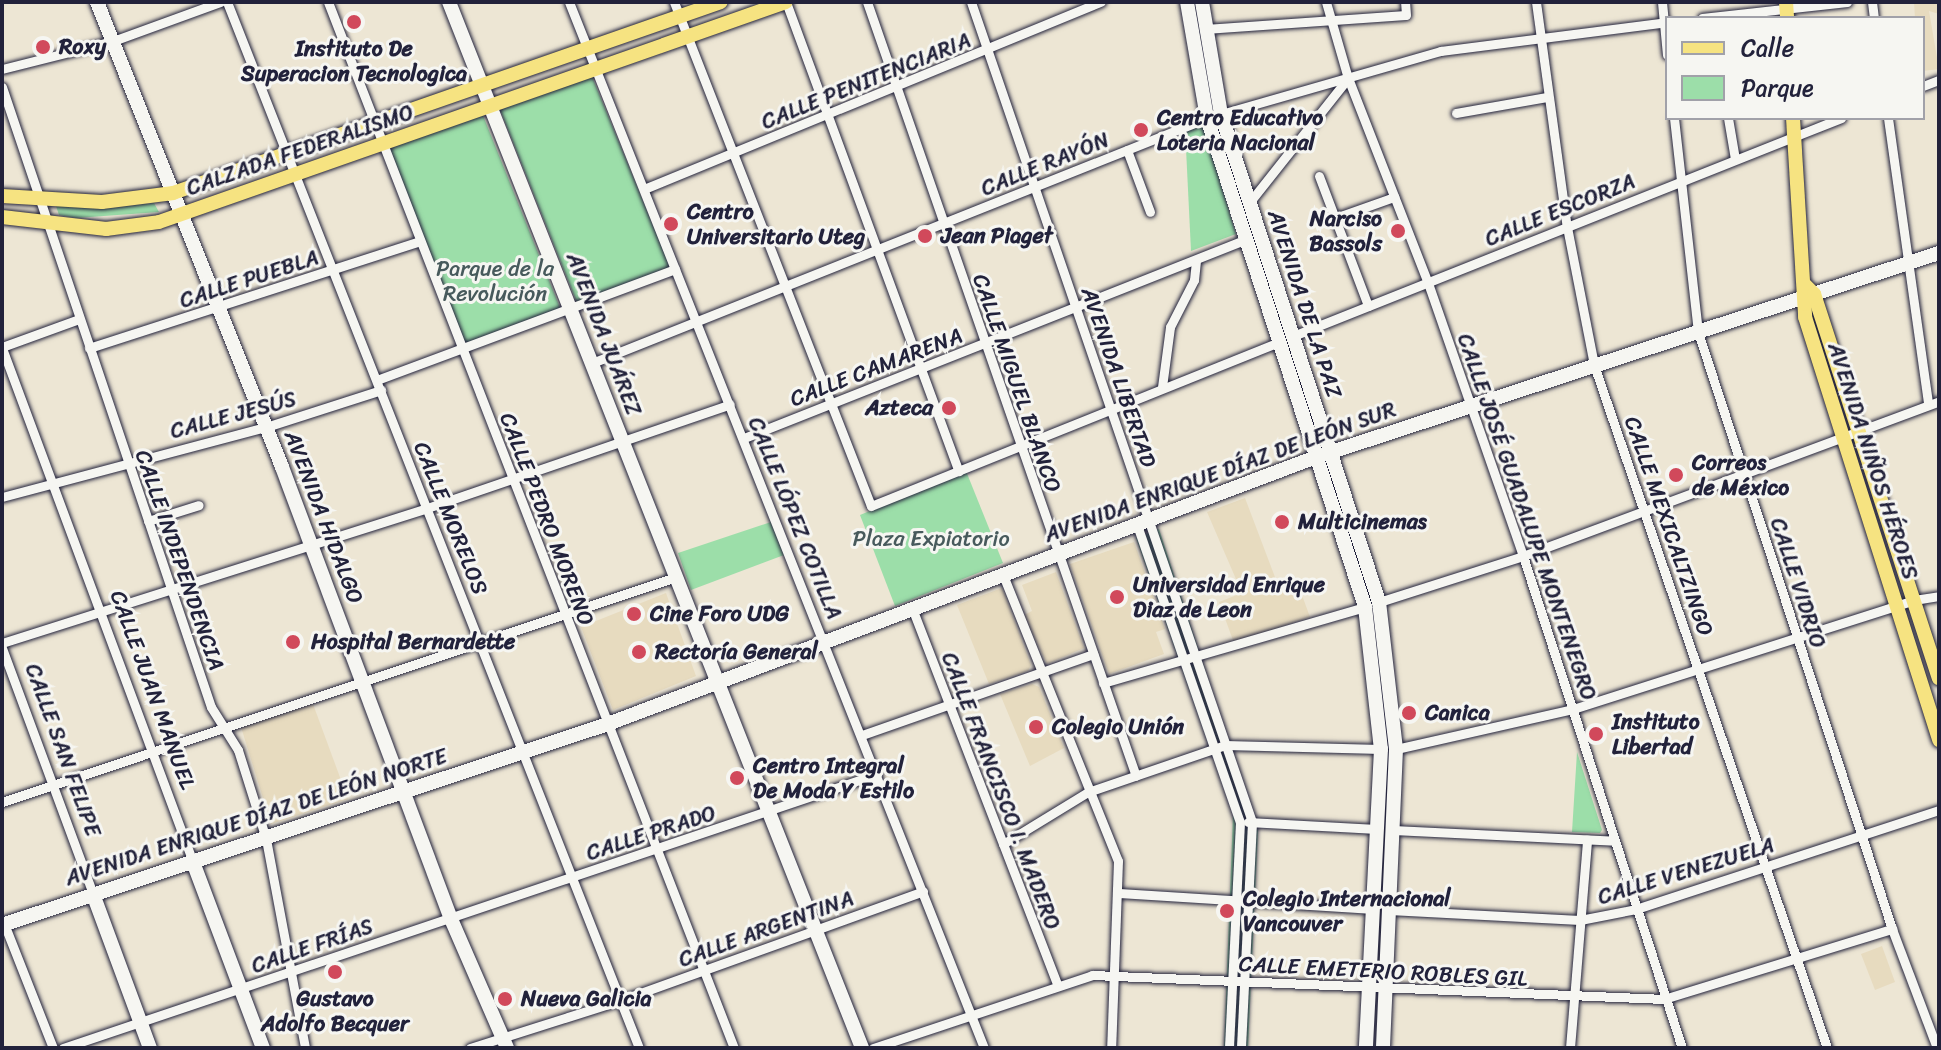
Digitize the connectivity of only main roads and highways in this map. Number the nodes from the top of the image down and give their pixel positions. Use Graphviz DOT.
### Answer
graph roads {
  1 [pos="97,2"];
  2 [pos="449,2"];
  3 [pos="721,2"];
  4 [pos="786,2"];
  5 [pos="1187,2"];
  6 [pos="1202,2"];
  7 [pos="482,83"];
  8 [pos="492,107"];
  9 [pos="1214,116"];
  10 [pos="1793,120"];
  11 [pos="173,193"];
  12 [pos="2,196"];
  13 [pos="182,215"];
  14 [pos="2,217"];
  15 [pos="1939,253"];
  16 [pos="1807,292"];
  17 [pos="1331,452"];
  18 [pos="1316,457"];
  19 [pos="1372,604"];
  20 [pos="1939,678"];
  21 [pos="717,683"];
  22 [pos="1939,740"];
  23 [pos="1389,749"];
  24 [pos="524,752"];
  25 [pos="403,792"];
  26 [pos="193,862"];
  27 [pos="93,894"];
  28 [pos="3,923"];
  29 [pos="504,1043"];
  30 [pos="150,1048"];
  31 [pos="263,1048"];
  32 [pos="862,1048"];
  33 [pos="1366,1048"];
  34 [pos="1383,1048"];
  1 -- 11 [label="main road, AVENIDA HIDALGO"];
  2 -- 7 [label="main road, AVENIDA JUÁREZ"];
  3 -- 7 [label="main road, CALZADA FEDERALISMO"];
  4 -- 8 [label="main road, CALZADA FEDERALISMO"];
  5 -- 9 [label="main road, AVENIDA DE LA PAZ"];
  6 -- 9 [label="main road, AVENIDA DE LA PAZ"];
  7 -- 8 [label="main road, AVENIDA JUÁREZ"];
  7 -- 11 [label="main road, CALZADA FEDERALISMO"];
  8 -- 13 [label="main road, CALZADA FEDERALISMO"];
  8 -- 21 [label="main road, AVENIDA JUÁREZ"];
  9 -- 17 [label="main road, AVENIDA DE LA PAZ"];
  9 -- 18 [label="main road, AVENIDA DE LA PAZ"];
  10 -- 16 [label="main road, AVENIDA NIÑOS HÉROES"];
  11 -- 12 [label="main road, CALZADA FEDERALISMO"];
  11 -- 13 [label="main road, AVENIDA HIDALGO"];
  13 -- 14 [label="main road, CALZADA FEDERALISMO"];
  13 -- 25 [label="main road, AVENIDA HIDALGO"];
  15 -- 16 [label="main road, AVENIDA ENRIQUE DÍAZ DE LEÓN SUR"];
  16 -- 17 [label="main road, AVENIDA ENRIQUE DÍAZ DE LEÓN SUR"];
  16 -- 20 [label="main road, AVENIDA NIÑOS HÉROES"];
  16 -- 22 [label="main road, AVENIDA NIÑOS HÉROES"];
  17 -- 18 [label="main road, AVENIDA ENRIQUE DÍAZ DE LEÓN SUR"];
  17 -- 19 [label="main road, AVENIDA DE LA PAZ"];
  18 -- 19 [label="main road, AVENIDA DE LA PAZ"];
  18 -- 21 [label="main road, AVENIDA ENRIQUE DÍAZ DE LEÓN SUR"];
  19 -- 23 [label="main road, AVENIDA DE LA PAZ"];
  21 -- 24 [label="main road, AVENIDA ENRIQUE DÍAZ DE LEÓN SUR"];
  21 -- 32 [label="main road, AVENIDA JUÁREZ"];
  23 -- 33 [label="main road, AVENIDA DE LA PAZ"];
  23 -- 34 [label="main road, AVENIDA DE LA PAZ"];
  24 -- 25 [label="main road, AVENIDA ENRIQUE DÍAZ DE LEÓN NORTE"];
  25 -- 26 [label="main road, AVENIDA ENRIQUE DÍAZ DE LEÓN NORTE"];
  25 -- 29 [label="main road, AVENIDA HIDALGO"];
  26 -- 27 [label="main road, AVENIDA ENRIQUE DÍAZ DE LEÓN NORTE"];
  26 -- 31 [label="main road, CALLE JUAN MANUEL"];
  27 -- 28 [label="main road, AVENIDA ENRIQUE DÍAZ DE LEÓN NORTE"];
  27 -- 30 [label="main road, CALLE SAN FELIPE"];
}
